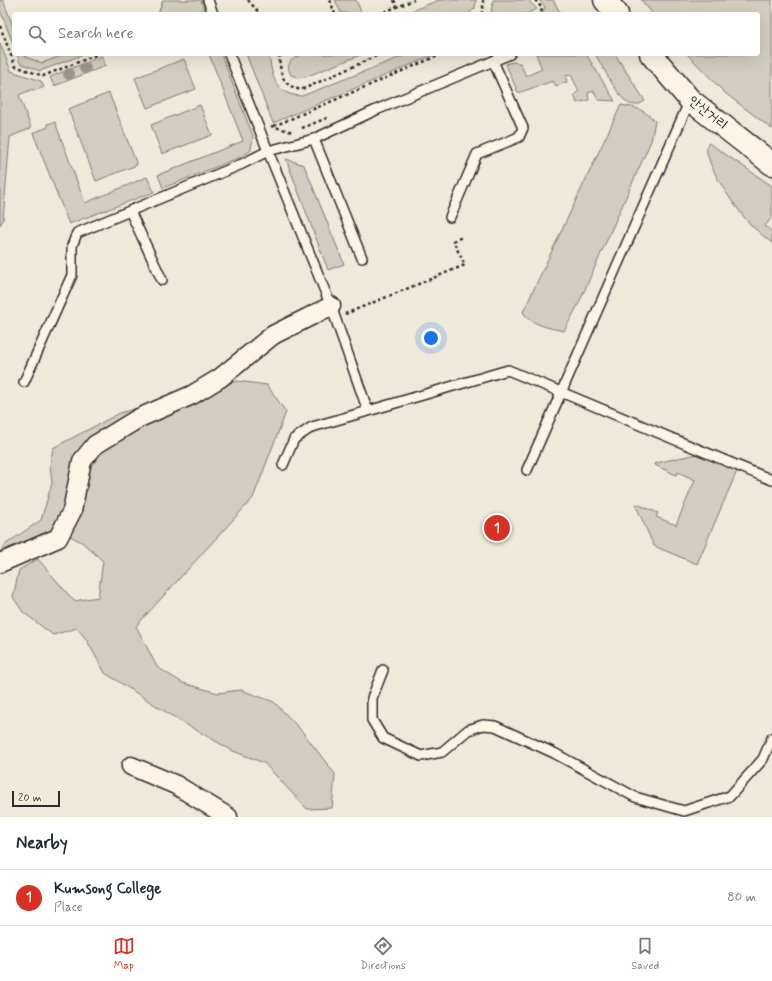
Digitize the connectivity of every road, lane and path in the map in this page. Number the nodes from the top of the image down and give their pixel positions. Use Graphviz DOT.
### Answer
graph roads {
  1 [pos="208,0"];
  2 [pos="248,0"];
  3 [pos="330,0"];
  4 [pos="394,0"];
  5 [pos="414,0"];
  6 [pos="483,0"];
  7 [pos="535,0"];
  8 [pos="605,0"];
  9 [pos="397,7"];
  10 [pos="212,12"];
  11 [pos="258,12"];
  12 [pos="334,12"];
  13 [pos="384,12"];
  14 [pos="482,12"];
  15 [pos="541,12"];
  16 [pos="615,12"];
  17 [pos="0,26"];
  18 [pos="94,56"];
  19 [pos="230,56"];
  20 [pos="279,56"];
  21 [pos="377,56"];
  22 [pos="437,56"];
  23 [pos="505,56"];
  24 [pos="652,56"];
  25 [pos="493,61"];
  26 [pos="690,100"];
  27 [pos="330,116"];
  28 [pos="269,125"];
  29 [pos="273,126"];
  30 [pos="301,128"];
  31 [pos="294,132"];
  32 [pos="314,139"];
  33 [pos="268,151"];
  34 [pos="772,164"];
  35 [pos="130,211"];
  36 [pos="450,218"];
  37 [pos="462,237"];
  38 [pos="362,258"];
  39 [pos="162,280"];
  40 [pos="333,312"];
  41 [pos="24,382"];
  42 [pos="561,393"];
  43 [pos="368,411"];
  44 [pos="283,465"];
  45 [pos="527,470"];
  46 [pos="772,480"];
  47 [pos="0,563"];
  48 [pos="383,670"];
  49 [pos="772,738"];
  50 [pos="131,766"];
  51 [pos="228,817"];
  1 -- 10 [label="lane"];
  2 -- 11 [label="path"];
  3 -- 12 [label="path"];
  4 -- 9 [label="path"];
  5 -- 9 [label="path"];
  6 -- 14 [label="path"];
  7 -- 15 [label="path"];
  8 -- 16 [label="main road"];
  9 -- 13 [label="path"];
  17 -- 18 [label="path"];
  19 -- 33 [label="lane"];
  20 -- 21 [label="path"];
  22 -- 29 [label="path"];
  23 -- 25 [label="lane"];
  24 -- 26 [label="main road, 안산거리"];
  25 -- 32 [label="lane"];
  25 -- 36 [label="lane"];
  26 -- 34 [label="main road, 안산거리"];
  26 -- 42 [label="lane"];
  27 -- 30 [label="path"];
  28 -- 29 [label="path"];
  29 -- 31 [label="path"];
  32 -- 33 [label="lane"];
  32 -- 38 [label="lane"];
  33 -- 35 [label="lane"];
  33 -- 40 [label="lane"];
  35 -- 39 [label="lane"];
  35 -- 41 [label="lane"];
  37 -- 40 [label="path"];
  40 -- 43 [label="lane"];
  40 -- 47 [label="street"];
  42 -- 43 [label="lane"];
  42 -- 45 [label="lane"];
  42 -- 46 [label="lane"];
  43 -- 44 [label="lane"];
  48 -- 49 [label="lane"];
  50 -- 51 [label="street"];
}
